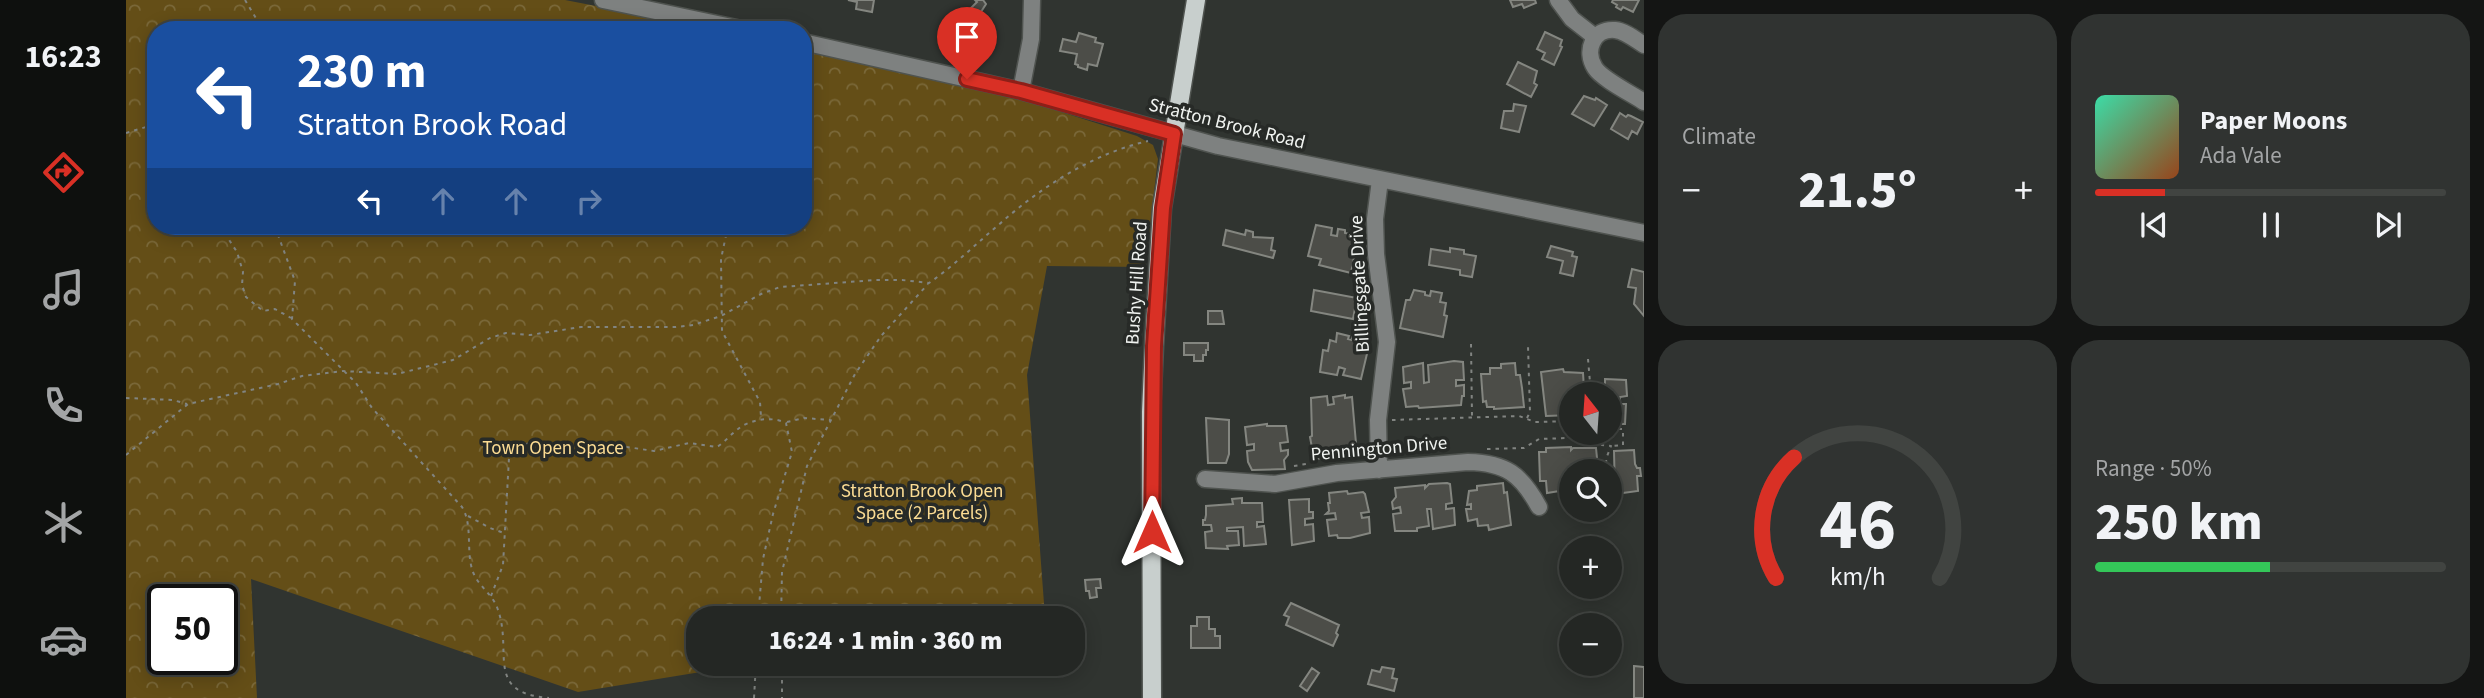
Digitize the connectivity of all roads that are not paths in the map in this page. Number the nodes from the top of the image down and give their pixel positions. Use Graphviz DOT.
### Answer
graph roads {
  1 [pos="603,0"];
  2 [pos="1032,0"];
  3 [pos="1196,0"];
  4 [pos="1558,0"];
  5 [pos="703,21"];
  6 [pos="1595,37"];
  7 [pos="812,44"];
  8 [pos="1644,45"];
  9 [pos="1021,91"];
  10 [pos="1644,102"];
  11 [pos="1174,134"];
  12 [pos="1380,180"];
  13 [pos="1644,233"];
  14 [pos="1378,461"];
  15 [pos="1205,479"];
  16 [pos="1539,507"];
  17 [pos="1152,698"];
  1 -- 5 [label="street"];
  2 -- 9 [label="street"];
  3 -- 11 [label="main road, Bushy Hill Road"];
  4 -- 6 [label="street"];
  6 -- 8 [label="street"];
  6 -- 10 [label="street"];
  7 -- 9 [label="street, Stratton Brook Road"];
  9 -- 11 [label="street, Stratton Brook Road"];
  11 -- 12 [label="street, Stratton Brook Road"];
  11 -- 17 [label="main road, Bushy Hill Road"];
  12 -- 13 [label="street, Stratton Brook Road"];
  12 -- 14 [label="street, Billingsgate Drive"];
  14 -- 15 [label="street, Pennington Drive"];
  14 -- 16 [label="street, Pennington Drive"];
}
